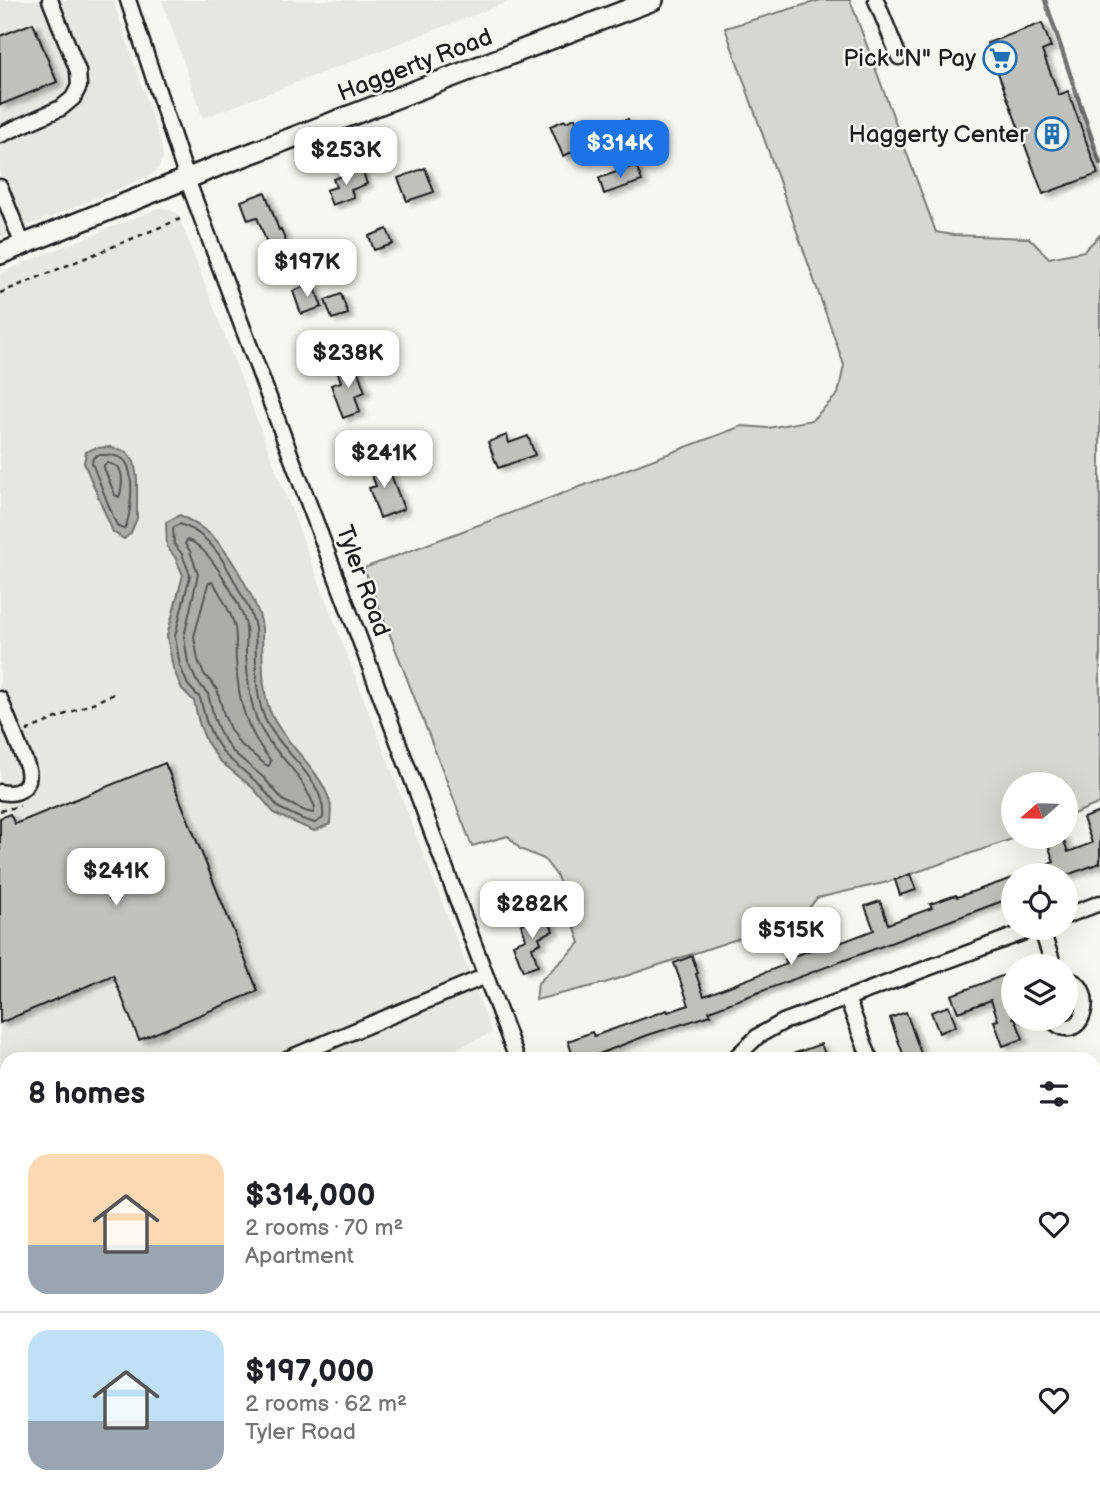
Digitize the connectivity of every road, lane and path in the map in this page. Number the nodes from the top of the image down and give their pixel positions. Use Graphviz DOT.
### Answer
graph roads {
  1 [pos="50,0"];
  2 [pos="128,0"];
  3 [pos="653,0"];
  4 [pos="876,0"];
  5 [pos="899,57"];
  6 [pos="0,135"];
  7 [pos="187,179"];
  8 [pos="0,187"];
  9 [pos="180,219"];
  10 [pos="23,245"];
  11 [pos="0,254"];
  12 [pos="0,293"];
  13 [pos="114,694"];
  14 [pos="0,699"];
  15 [pos="5,727"];
  16 [pos="32,740"];
  17 [pos="0,792"];
  18 [pos="24,805"];
  19 [pos="0,811"];
  20 [pos="1100,903"];
  21 [pos="1078,911"];
  22 [pos="1005,940"];
  23 [pos="486,976"];
  24 [pos="1078,982"];
  25 [pos="847,998"];
  26 [pos="1078,1026"];
  27 [pos="304,1052"];
  28 [pos="514,1052"];
  29 [pos="741,1052"];
  30 [pos="867,1052"];
  1 -- 6 [label="street"];
  2 -- 7 [label="street, Tyler Road"];
  3 -- 7 [label="main road, Haggerty Road"];
  4 -- 5 [label="street"];
  7 -- 10 [label="main road, Haggerty Road"];
  7 -- 23 [label="street, Tyler Road"];
  8 -- 10 [label="street"];
  9 -- 12 [label="path"];
  10 -- 11 [label="main road, Haggerty Road"];
  13 -- 16 [label="path"];
  14 -- 15 [label="street"];
  15 -- 17 [label="street"];
  18 -- 19 [label="path"];
  20 -- 21 [label="street"];
  22 -- 25 [label="street"];
  23 -- 27 [label="street"];
  23 -- 28 [label="street, Tyler Road"];
  24 -- 26 [label="street"];
  25 -- 29 [label="street"];
  25 -- 30 [label="street"];
}
